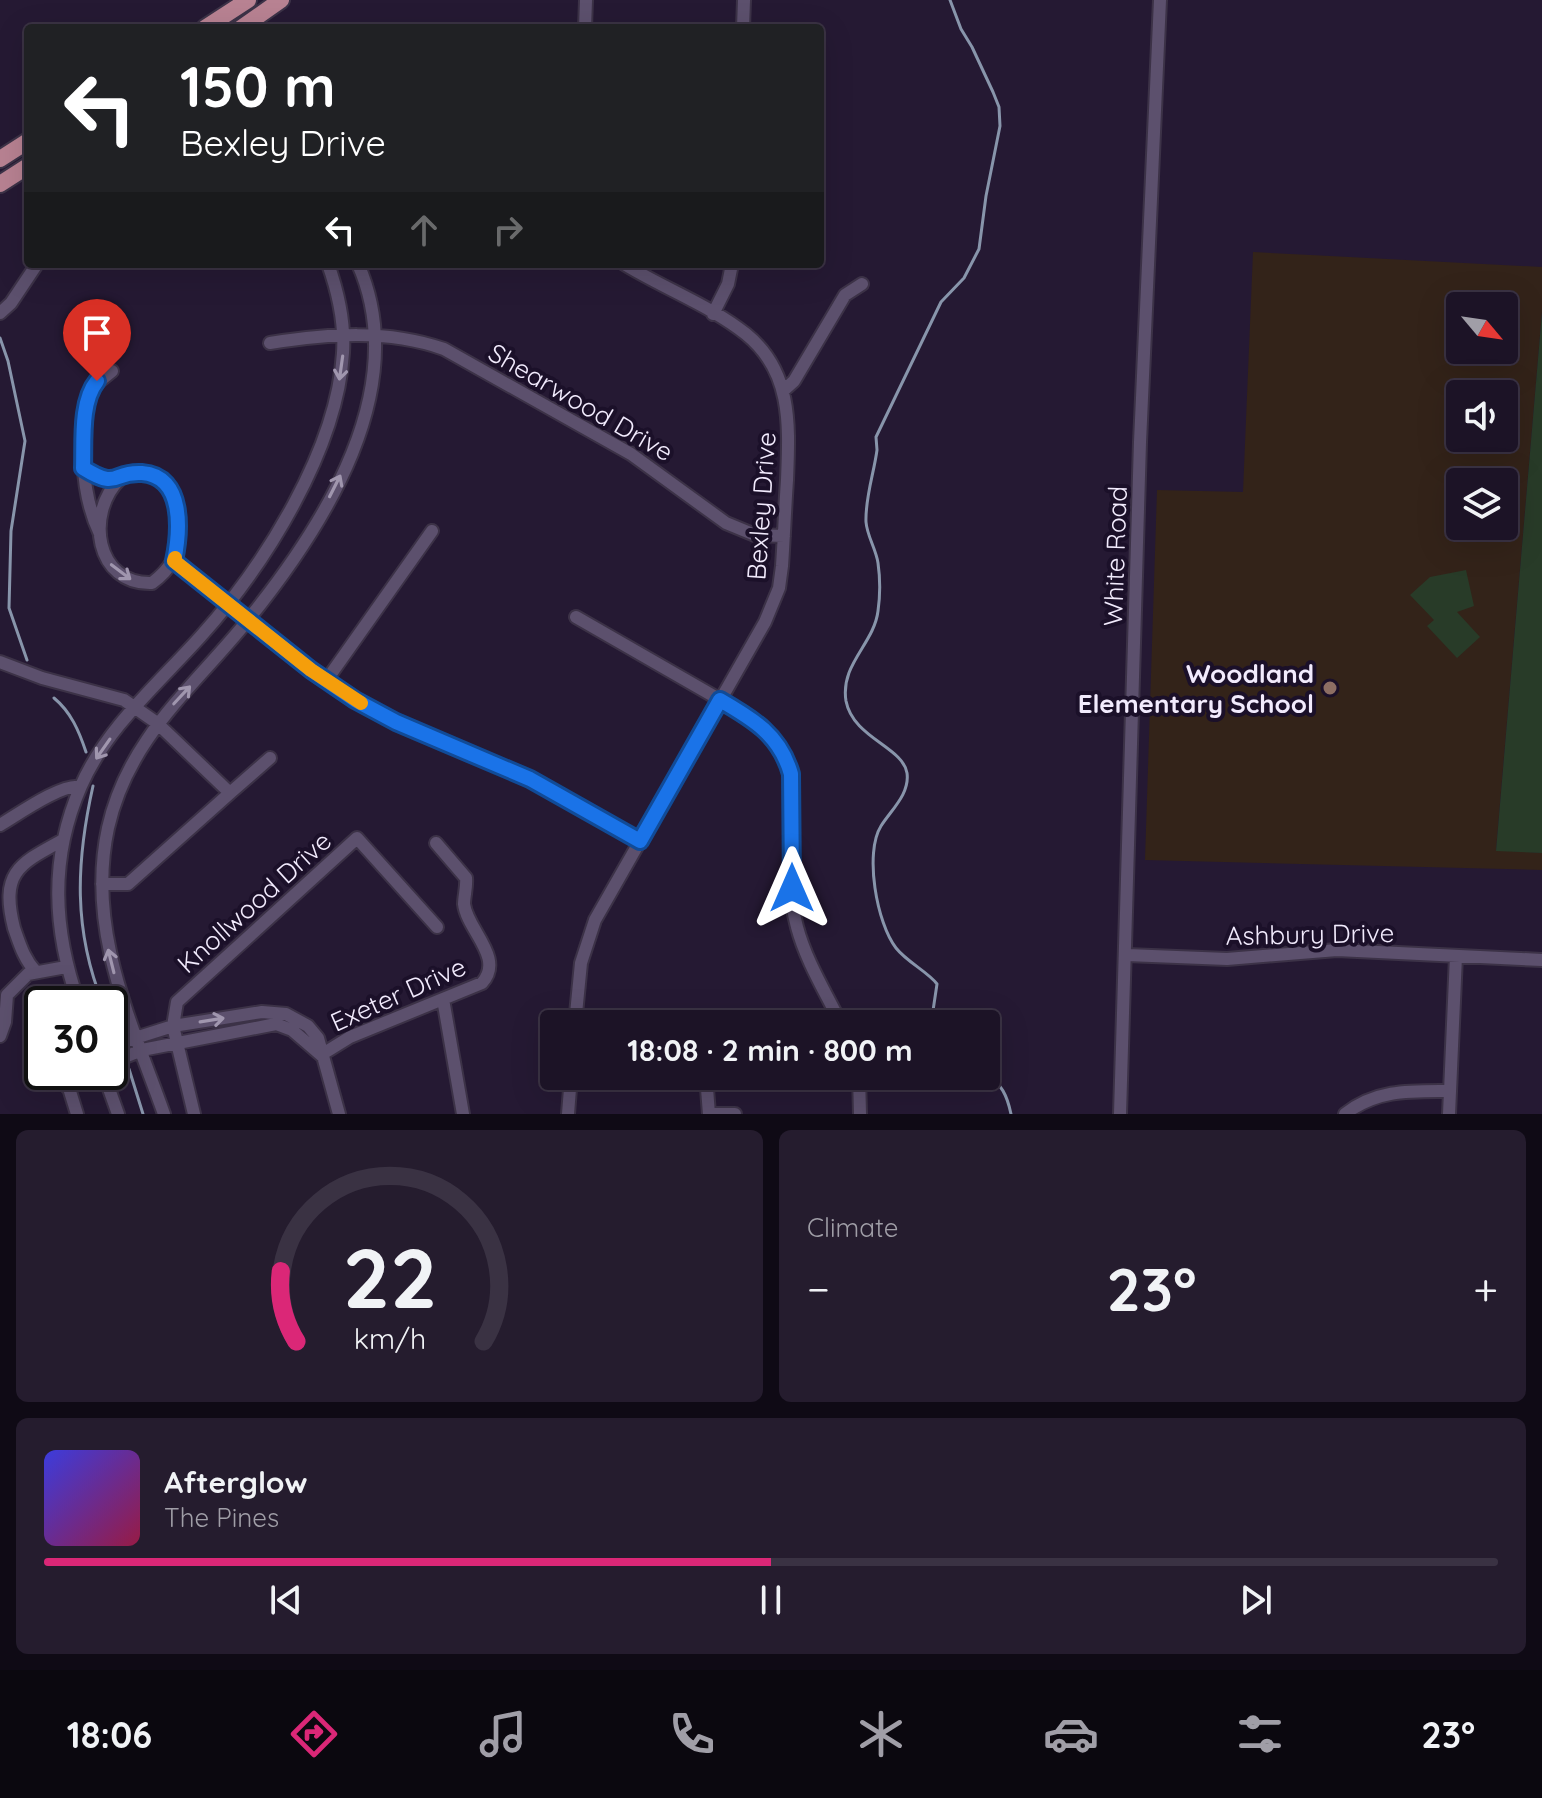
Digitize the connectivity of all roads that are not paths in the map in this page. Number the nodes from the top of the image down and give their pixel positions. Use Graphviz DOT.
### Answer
graph roads {
  1 [pos="248,0"];
  2 [pos="281,0"];
  3 [pos="586,0"];
  4 [pos="744,0"];
  5 [pos="1160,0"];
  6 [pos="212,24"];
  7 [pos="247,24"];
  8 [pos="585,24"];
  9 [pos="743,24"];
  10 [pos="24,144"];
  11 [pos="0,159"];
  12 [pos="24,169"];
  13 [pos="0,184"];
  14 [pos="34,268"];
  15 [pos="329,268"];
  16 [pos="359,268"];
  17 [pos="631,268"];
  18 [pos="731,268"];
  19 [pos="862,284"];
  20 [pos="0,313"];
  21 [pos="713,314"];
  22 [pos="344,335"];
  23 [pos="375,336"];
  24 [pos="270,343"];
  25 [pos="112,371"];
  26 [pos="784,390"];
  27 [pos="83,468"];
  28 [pos="120,479"];
  29 [pos="432,531"];
  30 [pos="100,534"];
  31 [pos="784,536"];
  32 [pos="174,561"];
  33 [pos="229,603"];
  34 [pos="576,617"];
  35 [pos="249,619"];
  36 [pos="0,662"];
  37 [pos="326,681"];
  38 [pos="720,700"];
  39 [pos="135,708"];
  40 [pos="157,723"];
  41 [pos="270,758"];
  42 [pos="80,787"];
  43 [pos="230,793"];
  44 [pos="0,825"];
  45 [pos="63,840"];
  46 [pos="640,841"];
  47 [pos="436,843"];
  48 [pos="102,884"];
  49 [pos="437,927"];
  50 [pos="1127,955"];
  51 [pos="1456,956"];
  52 [pos="1542,960"];
  53 [pos="66,967"];
  54 [pos="36,972"];
  55 [pos="73,986"];
  56 [pos="443,999"];
  57 [pos="576,1010"];
  58 [pos="834,1010"];
  59 [pos="173,1026"];
  60 [pos="0,1036"];
  61 [pos="177,1043"];
  62 [pos="139,1044"];
  63 [pos="128,1045"];
  64 [pos="128,1051"];
  65 [pos="321,1055"];
  66 [pos="68,1090"];
  67 [pos="109,1090"];
  68 [pos="570,1090"];
  69 [pos="707,1090"];
  70 [pos="859,1090"];
  71 [pos="1450,1091"];
  72 [pos="77,1114"];
  73 [pos="118,1114"];
  74 [pos="164,1114"];
  75 [pos="194,1114"];
  76 [pos="339,1114"];
  77 [pos="463,1114"];
  78 [pos="568,1114"];
  79 [pos="709,1114"];
  80 [pos="735,1114"];
  81 [pos="860,1114"];
  82 [pos="1120,1114"];
  83 [pos="1345,1114"];
  84 [pos="1449,1114"];
  1 -- 6 [label="main road"];
  2 -- 7 [label="main road"];
  3 -- 8 [label="street"];
  4 -- 9 [label="street"];
  5 -- 50 [label="street, White Road"];
  10 -- 11 [label="main road"];
  12 -- 13 [label="main road"];
  14 -- 20 [label="street"];
  15 -- 22 [label="street"];
  16 -- 23 [label="street"];
  17 -- 21 [label="street, Bexley Drive"];
  18 -- 21 [label="street"];
  19 -- 26 [label="street"];
  21 -- 26 [label="street, Bexley Drive"];
  22 -- 23 [label="street, Shearwood Drive"];
  22 -- 24 [label="street, Shearwood Drive"];
  22 -- 33 [label="street, one-way"];
  23 -- 31 [label="street, Shearwood Drive"];
  35 -- 23 [label="street, one-way"];
  25 -- 27 [label="street"];
  26 -- 31 [label="street, Bexley Drive"];
  27 -- 28 [label="street"];
  27 -- 30 [label="street"];
  28 -- 30 [label="street"];
  28 -- 32 [label="street"];
  29 -- 37 [label="street"];
  30 -- 32 [label="street, one-way"];
  31 -- 38 [label="street, Bexley Drive"];
  32 -- 33 [label="street"];
  33 -- 35 [label="street"];
  33 -- 39 [label="street"];
  34 -- 38 [label="street"];
  35 -- 37 [label="street"];
  40 -- 35 [label="street, one-way"];
  36 -- 39 [label="street"];
  37 -- 46 [label="street"];
  38 -- 46 [label="street, Bexley Drive"];
  38 -- 58 [label="street"];
  39 -- 40 [label="street"];
  39 -- 42 [label="street, one-way"];
  40 -- 43 [label="street"];
  40 -- 48 [label="street"];
  41 -- 43 [label="street"];
  42 -- 44 [label="street"];
  42 -- 45 [label="street"];
  43 -- 48 [label="street"];
  45 -- 53 [label="street"];
  45 -- 54 [label="street"];
  46 -- 57 [label="street, Bexley Drive"];
  47 -- 56 [label="street, Exeter Drive"];
  62 -- 48 [label="street, one-way"];
  49 -- 59 [label="street, Knollwood Drive"];
  50 -- 51 [label="street, Ashbury Drive"];
  50 -- 82 [label="street, White Road"];
  51 -- 52 [label="street, Ashbury Drive"];
  51 -- 71 [label="street"];
  53 -- 54 [label="street"];
  53 -- 55 [label="street"];
  54 -- 60 [label="street"];
  56 -- 65 [label="street, Exeter Drive"];
  56 -- 77 [label="street"];
  59 -- 61 [label="street"];
  59 -- 62 [label="street"];
  59 -- 65 [label="street, one-way"];
  61 -- 62 [label="street"];
  61 -- 65 [label="street"];
  61 -- 75 [label="street"];
  62 -- 63 [label="street"];
  62 -- 64 [label="street"];
  62 -- 74 [label="street"];
  65 -- 76 [label="street"];
  66 -- 72 [label="street"];
  67 -- 73 [label="street"];
  68 -- 78 [label="street"];
  69 -- 79 [label="street"];
  70 -- 81 [label="street"];
  71 -- 83 [label="street"];
  71 -- 84 [label="street"];
  79 -- 80 [label="street"];
}
